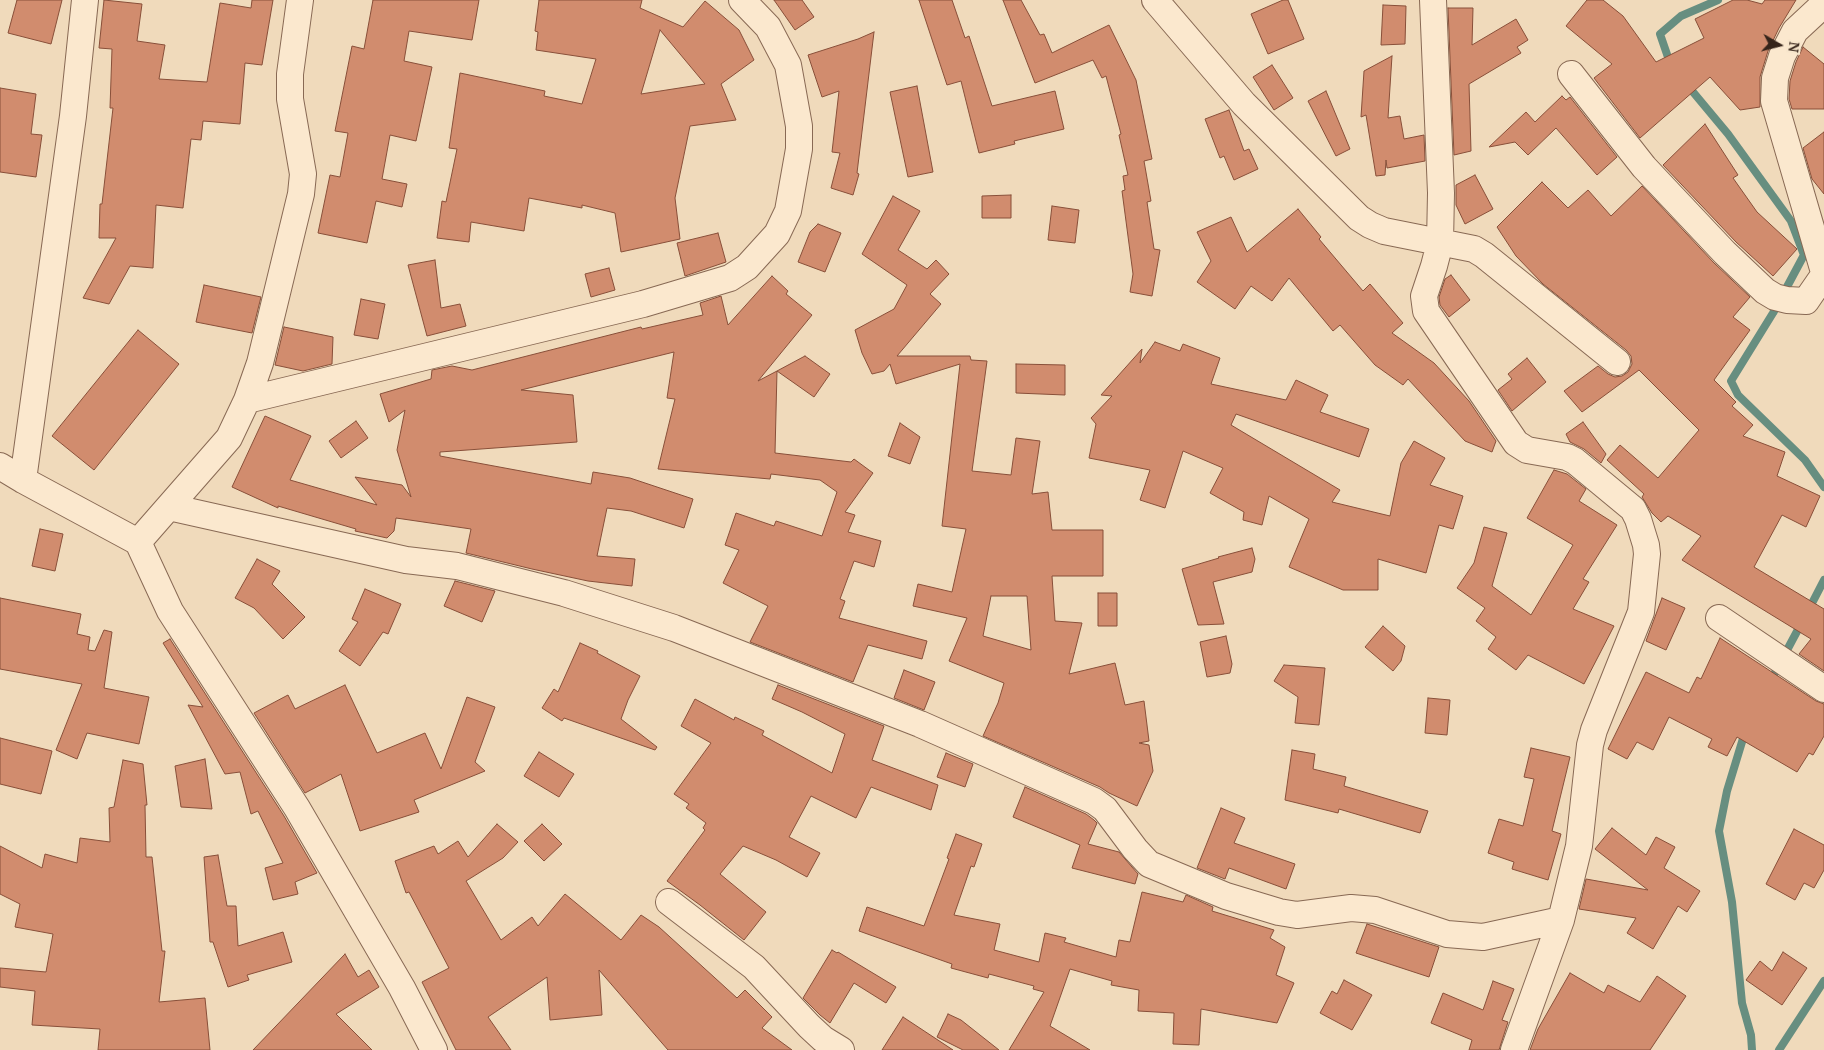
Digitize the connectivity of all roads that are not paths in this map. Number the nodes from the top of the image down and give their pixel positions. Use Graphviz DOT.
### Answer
graph roads {
  1 [pos="85,0"];
  2 [pos="300,0"];
  3 [pos="742,0"];
  4 [pos="1155,0"];
  5 [pos="1433,0"];
  6 [pos="1824,4"];
  7 [pos="1571,74"];
  8 [pos="1440,243"];
  9 [pos="1824,274"];
  10 [pos="1617,362"];
  11 [pos="247,400"];
  12 [pos="0,466"];
  13 [pos="23,480"];
  14 [pos="169,507"];
  15 [pos="138,542"];
  16 [pos="1720,618"];
  17 [pos="1824,688"];
  18 [pos="669,902"];
  19 [pos="1561,920"];
  20 [pos="434,1050"];
  21 [pos="841,1050"];
  22 [pos="1514,1050"];
  1 -- 13 [label="street"];
  2 -- 11 [label="street"];
  3 -- 11 [label="street"];
  4 -- 8 [label="street"];
  5 -- 8 [label="street"];
  6 -- 9 [label="street"];
  7 -- 9 [label="street"];
  8 -- 10 [label="street"];
  8 -- 19 [label="street"];
  11 -- 14 [label="street"];
  12 -- 13 [label="street"];
  13 -- 15 [label="street"];
  14 -- 15 [label="street"];
  14 -- 19 [label="street"];
  15 -- 20 [label="street"];
  16 -- 17 [label="street"];
  18 -- 21 [label="street"];
  19 -- 22 [label="street"];
}
